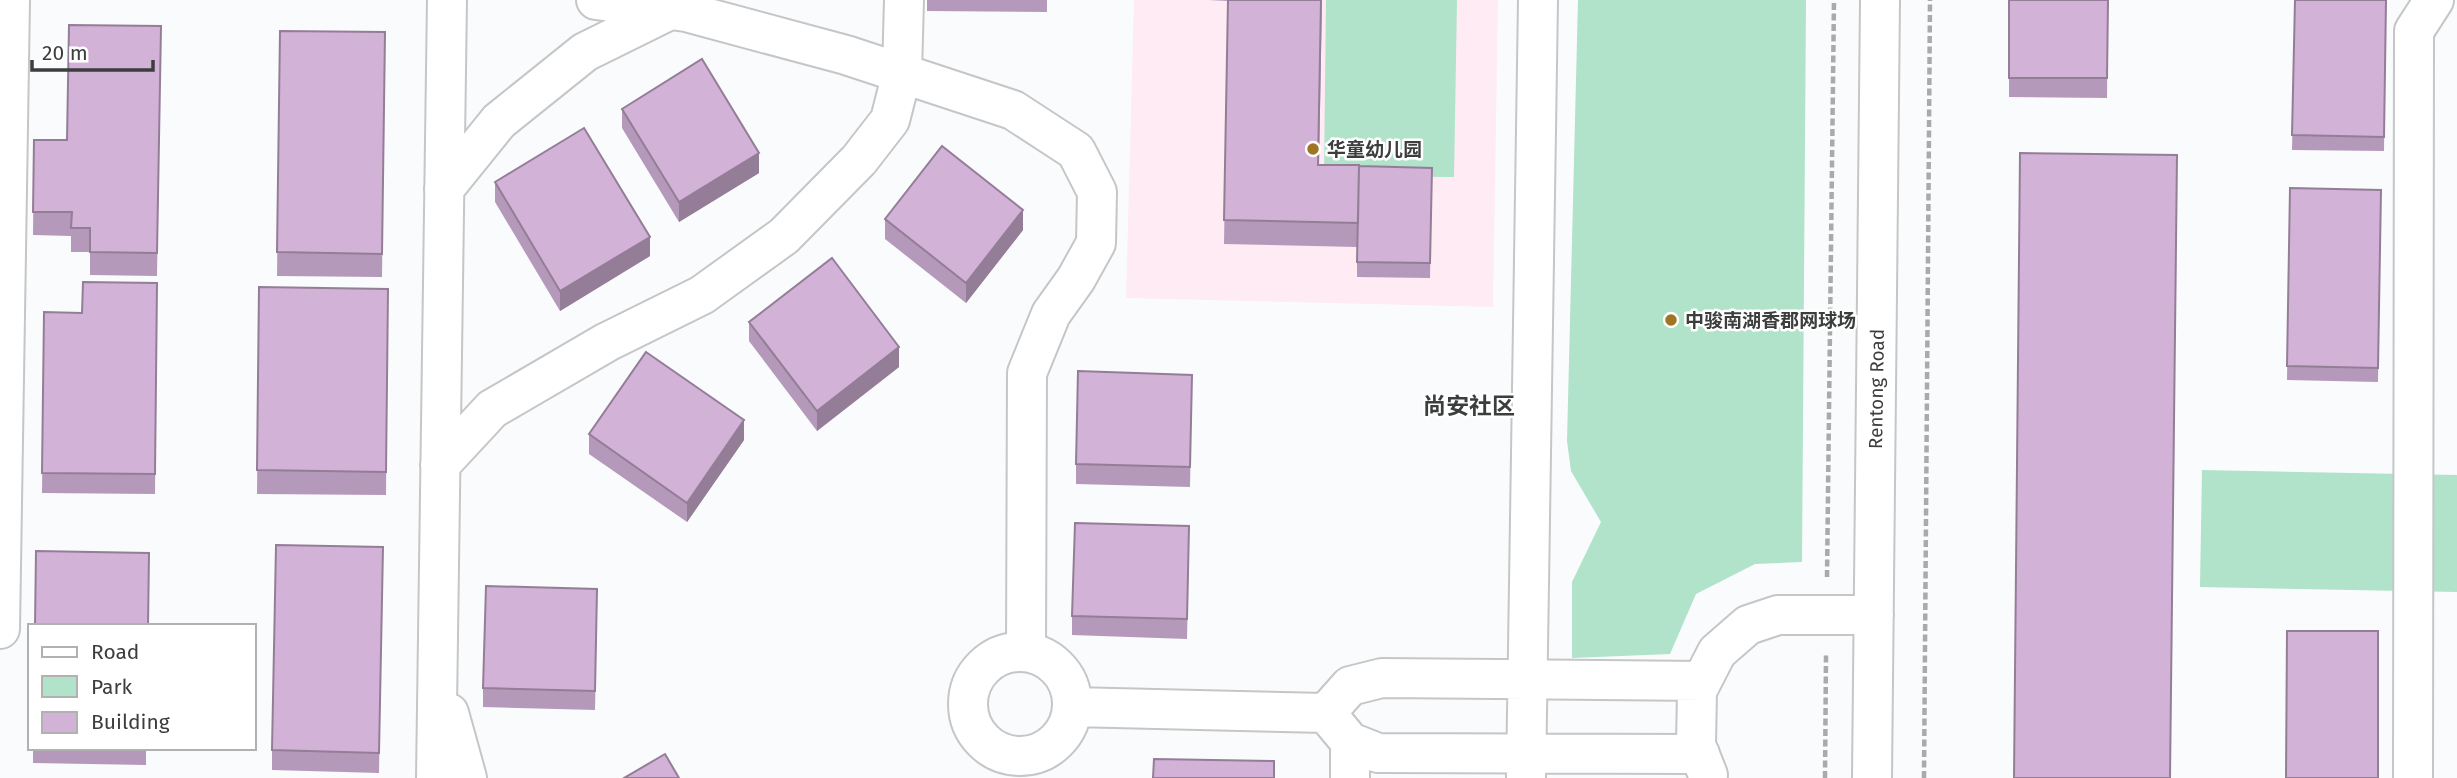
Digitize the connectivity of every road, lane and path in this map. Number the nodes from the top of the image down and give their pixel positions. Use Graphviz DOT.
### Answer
graph roads {
  1 [pos="10,0"];
  2 [pos="447,0"];
  3 [pos="596,0"];
  4 [pos="904,0"];
  5 [pos="1538,0"];
  6 [pos="1834,0"];
  7 [pos="1880,0"];
  8 [pos="1930,0"];
  9 [pos="2434,0"];
  10 [pos="670,10"];
  11 [pos="902,74"];
  12 [pos="444,189"];
  13 [pos="440,465"];
  14 [pos="1827,615"];
  15 [pos="1874,615"];
  16 [pos="0,629"];
  17 [pos="1026,652"];
  18 [pos="437,671"];
  19 [pos="1528,680"];
  20 [pos="1702,681"];
  21 [pos="1072,707"];
  22 [pos="1326,713"];
  23 [pos="1350,760"];
  24 [pos="1526,765"];
  25 [pos="1704,766"];
  26 [pos="1023,768"];
  27 [pos="436,778"];
  28 [pos="467,778"];
  29 [pos="1825,778"];
  30 [pos="1872,778"];
  31 [pos="1924,778"];
  32 [pos="2413,778"];
  1 -- 16 [label="street"];
  2 -- 12 [label="street"];
  3 -- 10 [label="street"];
  4 -- 11 [label="street"];
  5 -- 19 [label="street"];
  6 -- 14 [label="path"];
  7 -- 15 [label="street, Rentong Road"];
  8 -- 31 [label="path"];
  9 -- 32 [label="street"];
  10 -- 11 [label="street"];
  10 -- 12 [label="street"];
  11 -- 13 [label="street"];
  11 -- 17 [label="street"];
  12 -- 13 [label="street"];
  13 -- 18 [label="street"];
  14 -- 15 [label="street"];
  14 -- 20 [label="street"];
  14 -- 29 [label="path"];
  15 -- 30 [label="street, Rentong Road"];
  17 -- 21 [label="street"];
  17 -- 26 [label="street"];
  18 -- 27 [label="street"];
  18 -- 28 [label="street"];
  19 -- 20 [label="street"];
  19 -- 22 [label="street"];
  19 -- 24 [label="street"];
  20 -- 25 [label="street"];
  21 -- 22 [label="street"];
  21 -- 26 [label="street"];
  22 -- 23 [label="street"];
  23 -- 24 [label="street"];
  24 -- 25 [label="street"];
}
